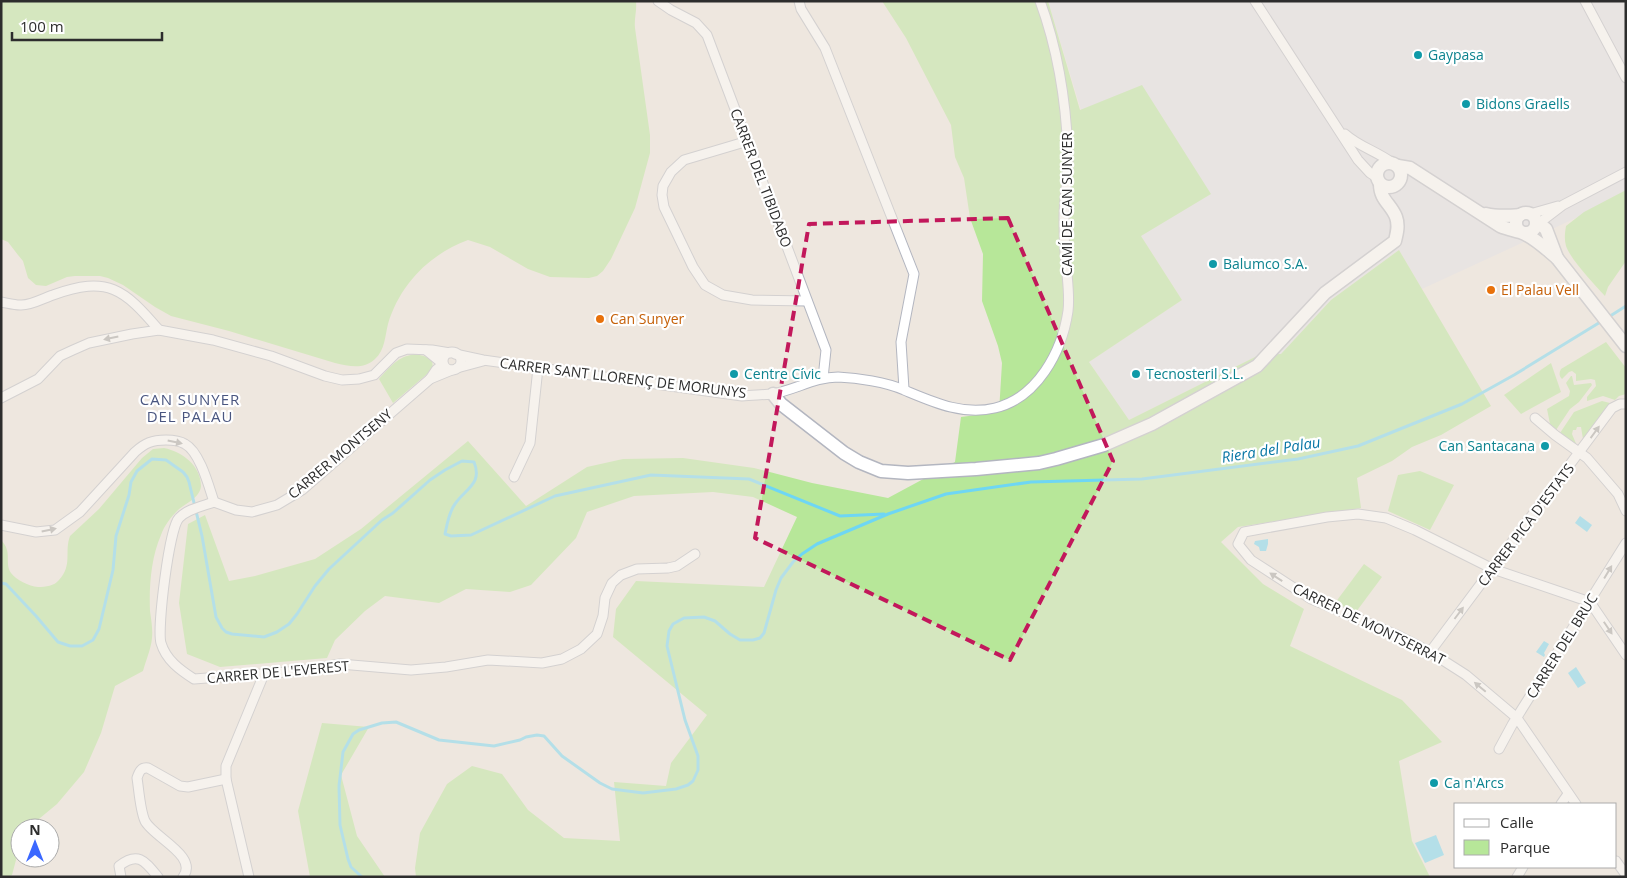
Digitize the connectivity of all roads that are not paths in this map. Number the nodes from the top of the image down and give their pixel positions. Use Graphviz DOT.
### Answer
graph roads {
  1 [pos="658,1"];
  2 [pos="799,1"];
  3 [pos="1040,1"];
  4 [pos="1255,1"];
  5 [pos="1585,1"];
  6 [pos="1626,78"];
  7 [pos="1334,124"];
  8 [pos="748,141"];
  9 [pos="1626,172"];
  10 [pos="1390,176"];
  11 [pos="1563,205"];
  12 [pos="1476,212"];
  13 [pos="1533,220"];
  14 [pos="1521,232"];
  15 [pos="1557,258"];
  16 [pos="807,301"];
  17 [pos="1,302"];
  18 [pos="159,330"];
  19 [pos="1626,346"];
  20 [pos="426,350"];
  21 [pos="453,353"];
  22 [pos="483,360"];
  23 [pos="443,364"];
  24 [pos="538,368"];
  25 [pos="455,369"];
  26 [pos="823,378"];
  27 [pos="430,380"];
  28 [pos="904,389"];
  29 [pos="773,394"];
  30 [pos="1,398"];
  31 [pos="1626,404"];
  32 [pos="996,408"];
  33 [pos="1535,418"];
  34 [pos="1580,453"];
  35 [pos="514,477"];
  36 [pos="214,502"];
  37 [pos="1626,511"];
  38 [pos="1,525"];
  39 [pos="1626,543"];
  40 [pos="695,554"];
  41 [pos="1493,569"];
  42 [pos="1590,602"];
  43 [pos="1430,652"];
  44 [pos="1626,655"];
  45 [pos="264,674"];
  46 [pos="1517,718"];
  47 [pos="1499,749"];
  48 [pos="226,779"];
  49 [pos="1568,794"];
  50 [pos="1563,803"];
  51 [pos="1575,803"];
  52 [pos="1617,862"];
  53 [pos="1626,875"];
  54 [pos="121,877"];
  55 [pos="158,877"];
  56 [pos="183,877"];
  57 [pos="249,877"];
  1 -- 8 [label="street, CARRER DEL TIBIDABO"];
  2 -- 28 [label="street"];
  3 -- 32 [label="street, CAMÍ DE CAN SUNYER"];
  4 -- 7 [label="street"];
  5 -- 6 [label="street"];
  7 -- 10 [label="street"];
  7 -- 10 [label="street"];
  8 -- 16 [label="street, CARRER DEL TIBIDABO"];
  8 -- 16 [label="street"];
  9 -- 11 [label="street"];
  10 -- 12 [label="street"];
  10 -- 29 [label="street"];
  11 -- 13 [label="street"];
  11 -- 13 [label="street"];
  12 -- 13 [label="street"];
  12 -- 14 [label="street"];
  13 -- 14 [label="street"];
  13 -- 14 [label="street"];
  13 -- 15 [label="street"];
  14 -- 15 [label="street"];
  15 -- 19 [label="street"];
  16 -- 26 [label="street, CARRER DEL TIBIDABO"];
  17 -- 18 [label="street"];
  18 -- 20 [label="street"];
  18 -- 30 [label="street, one-way"];
  20 -- 21 [label="street"];
  20 -- 23 [label="street"];
  21 -- 22 [label="street, CARRER SANT LLORENÇ DE MORUNYS"];
  21 -- 23 [label="street"];
  21 -- 25 [label="street"];
  22 -- 24 [label="street, CARRER SANT LLORENÇ DE MORUNYS"];
  22 -- 25 [label="street, CARRER SANT LLORENÇ DE MORUNYS"];
  23 -- 25 [label="street"];
  23 -- 27 [label="street, CARRER MONTSENY"];
  24 -- 29 [label="street, CARRER SANT LLORENÇ DE MORUNYS"];
  24 -- 35 [label="street"];
  25 -- 27 [label="street, CARRER MONTSENY"];
  26 -- 28 [label="street, CARRER SANT LLORENÇ DE MORUNYS"];
  26 -- 29 [label="street, CARRER SANT LLORENÇ DE MORUNYS"];
  27 -- 36 [label="street, CARRER MONTSENY"];
  28 -- 32 [label="street, CARRER SANT LLORENÇ DE MORUNYS"];
  34 -- 31 [label="street, CARRER PICA D'ESTATS, one-way"];
  33 -- 34 [label="street"];
  34 -- 37 [label="street"];
  34 -- 41 [label="street, CARRER PICA D'ESTATS"];
  38 -- 36 [label="street, one-way"];
  36 -- 45 [label="street, CARRER DE L'EVEREST"];
  42 -- 39 [label="street, CARRER DEL BRUC, one-way"];
  40 -- 45 [label="street, CARRER DE L'EVEREST"];
  41 -- 42 [label="street"];
  43 -- 41 [label="street, CARRER PICA D'ESTATS, one-way"];
  43 -- 41 [label="street, CARRER DE MONTSERRAT, one-way"];
  42 -- 44 [label="street, one-way"];
  42 -- 46 [label="street, CARRER DEL BRUC"];
  46 -- 43 [label="street, CARRER DE MONTSERRAT, one-way"];
  45 -- 48 [label="street"];
  46 -- 47 [label="street, CARRER DEL BRUC"];
  46 -- 49 [label="street, CARRER DE MONTSERRAT"];
  48 -- 56 [label="street"];
  48 -- 57 [label="street"];
  49 -- 50 [label="street"];
  49 -- 51 [label="street, CARRER DE MONTSERRAT"];
  52 -- 53 [label="street"];
  54 -- 55 [label="street"];
}
